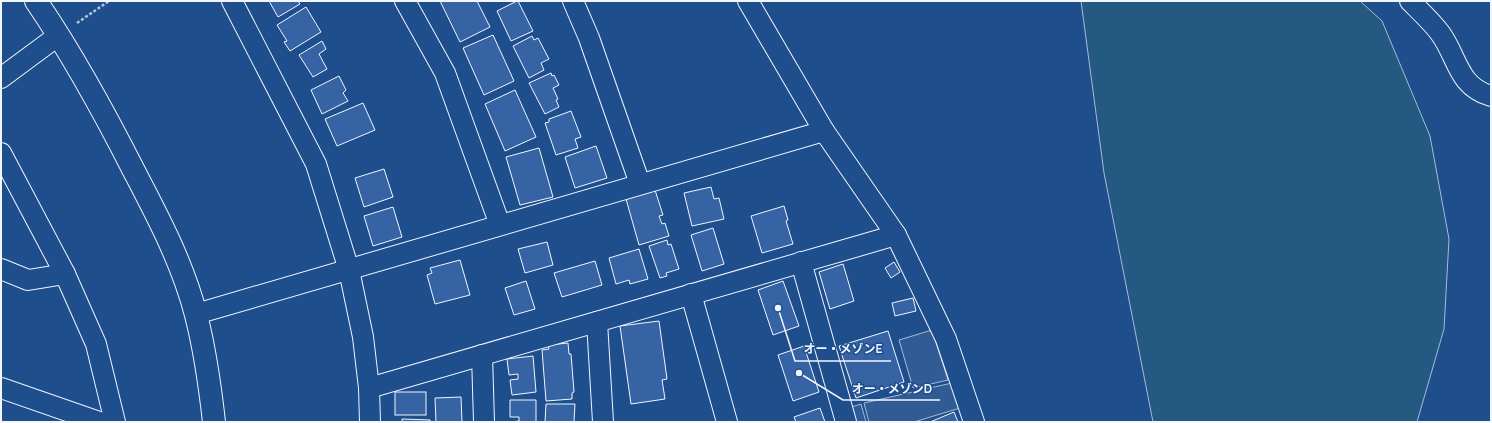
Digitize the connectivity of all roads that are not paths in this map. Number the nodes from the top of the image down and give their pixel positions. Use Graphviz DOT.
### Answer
graph roads {
  1 [pos="36,1"];
  2 [pos="232,1"];
  3 [pos="405,1"];
  4 [pos="573,1"];
  5 [pos="748,1"];
  6 [pos="1410,1"];
  7 [pos="59,35"];
  8 [pos="1,78"];
  9 [pos="1491,96"];
  10 [pos="824,131"];
  11 [pos="1,153"];
  12 [pos="640,184"];
  13 [pos="500,225"];
  14 [pos="896,235"];
  15 [pos="801,262"];
  16 [pos="1,269"];
  17 [pos="348,270"];
  18 [pos="65,274"];
  19 [pos="691,294"];
  20 [pos="196,314"];
  21 [pos="597,322"];
  22 [pos="482,355"];
  23 [pos="1,388"];
  24 [pos="369,388"];
  25 [pos="99,422"];
  26 [pos="115,422"];
  27 [pos="214,422"];
  28 [pos="370,422"];
  29 [pos="484,422"];
  30 [pos="603,422"];
  31 [pos="727,422"];
  32 [pos="846,422"];
  33 [pos="974,422"];
  1 -- 7 [label="street"];
  2 -- 17 [label="street"];
  3 -- 13 [label="street"];
  4 -- 12 [label="street"];
  5 -- 10 [label="street"];
  6 -- 9 [label="street"];
  7 -- 8 [label="street"];
  7 -- 20 [label="street"];
  10 -- 12 [label="street"];
  10 -- 14 [label="street"];
  11 -- 18 [label="street"];
  12 -- 13 [label="street"];
  13 -- 17 [label="street"];
  14 -- 15 [label="street"];
  14 -- 33 [label="street"];
  15 -- 19 [label="street"];
  15 -- 32 [label="street"];
  16 -- 18 [label="street"];
  17 -- 20 [label="street"];
  17 -- 24 [label="street"];
  18 -- 26 [label="street"];
  19 -- 21 [label="street"];
  19 -- 31 [label="street"];
  20 -- 27 [label="street"];
  21 -- 22 [label="street"];
  21 -- 30 [label="street"];
  22 -- 24 [label="street"];
  22 -- 29 [label="street"];
  23 -- 25 [label="street"];
  24 -- 28 [label="street"];
}
